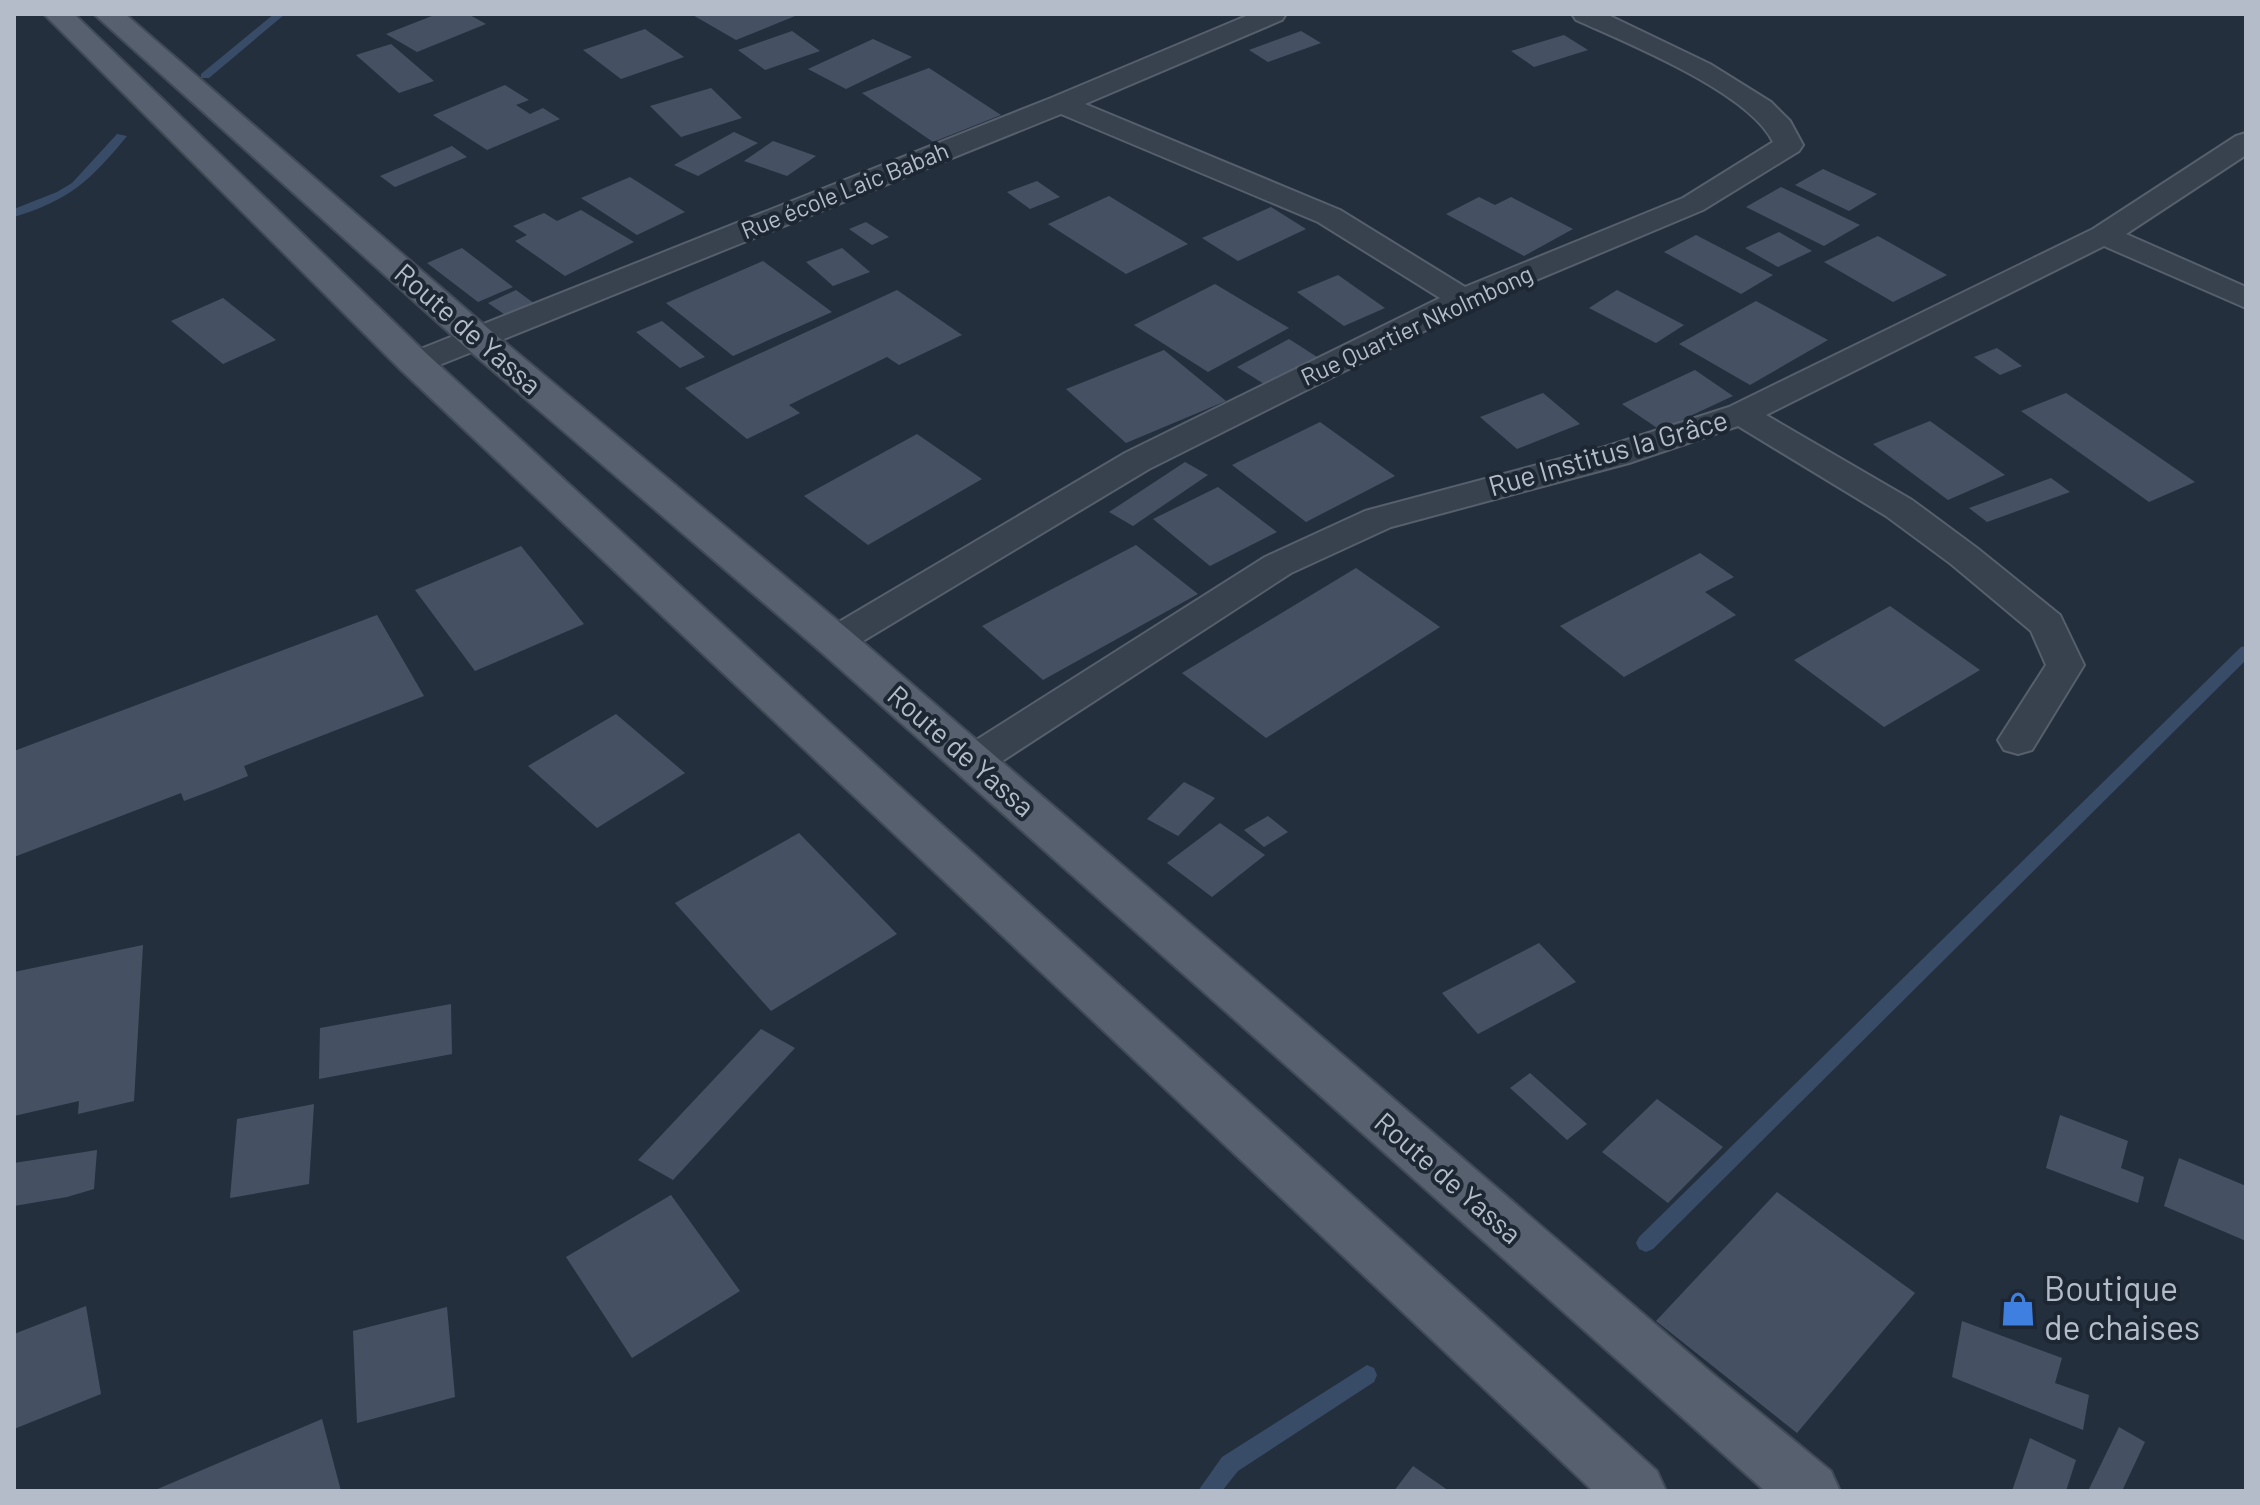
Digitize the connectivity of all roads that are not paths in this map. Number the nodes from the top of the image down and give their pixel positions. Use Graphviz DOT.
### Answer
graph roads {
  1 [pos="58,14"];
  2 [pos="108,14"];
  3 [pos="1273,14"];
  4 [pos="1585,14"];
  5 [pos="1061,104"];
  6 [pos="2246,142"];
  7 [pos="2231,164"];
  8 [pos="2104,235"];
  9 [pos="1463,299"];
  10 [pos="2246,299"];
  11 [pos="477,338"];
  12 [pos="415,363"];
  13 [pos="1741,414"];
  14 [pos="835,641"];
  15 [pos="2018,740"];
  16 [pos="973,761"];
  17 [pos="1636,1491"];
  18 [pos="1810,1491"];
  1 -- 12 [label="main road, Route de Yassa"];
  2 -- 11 [label="main road, Route de Yassa"];
  3 -- 5 [label="street, Rue école Laic Babah"];
  4 -- 9 [label="street, Rue Quartier Nkolmbong"];
  5 -- 9 [label="street"];
  5 -- 11 [label="street, Rue école Laic Babah"];
  6 -- 7 [label="street, Rue Institus la Grâce"];
  7 -- 8 [label="street, Rue Institus la Grâce"];
  8 -- 10 [label="street"];
  8 -- 13 [label="street, Rue Institus la Grâce"];
  9 -- 14 [label="street, Rue Quartier Nkolmbong"];
  11 -- 12 [label="street, Rue école Laic Babah"];
  11 -- 14 [label="main road, Route de Yassa"];
  12 -- 17 [label="main road, Route de Yassa"];
  13 -- 15 [label="street"];
  13 -- 16 [label="street, Rue Institus la Grâce"];
  14 -- 16 [label="main road, Route de Yassa"];
  16 -- 18 [label="main road, Route de Yassa"];
}
